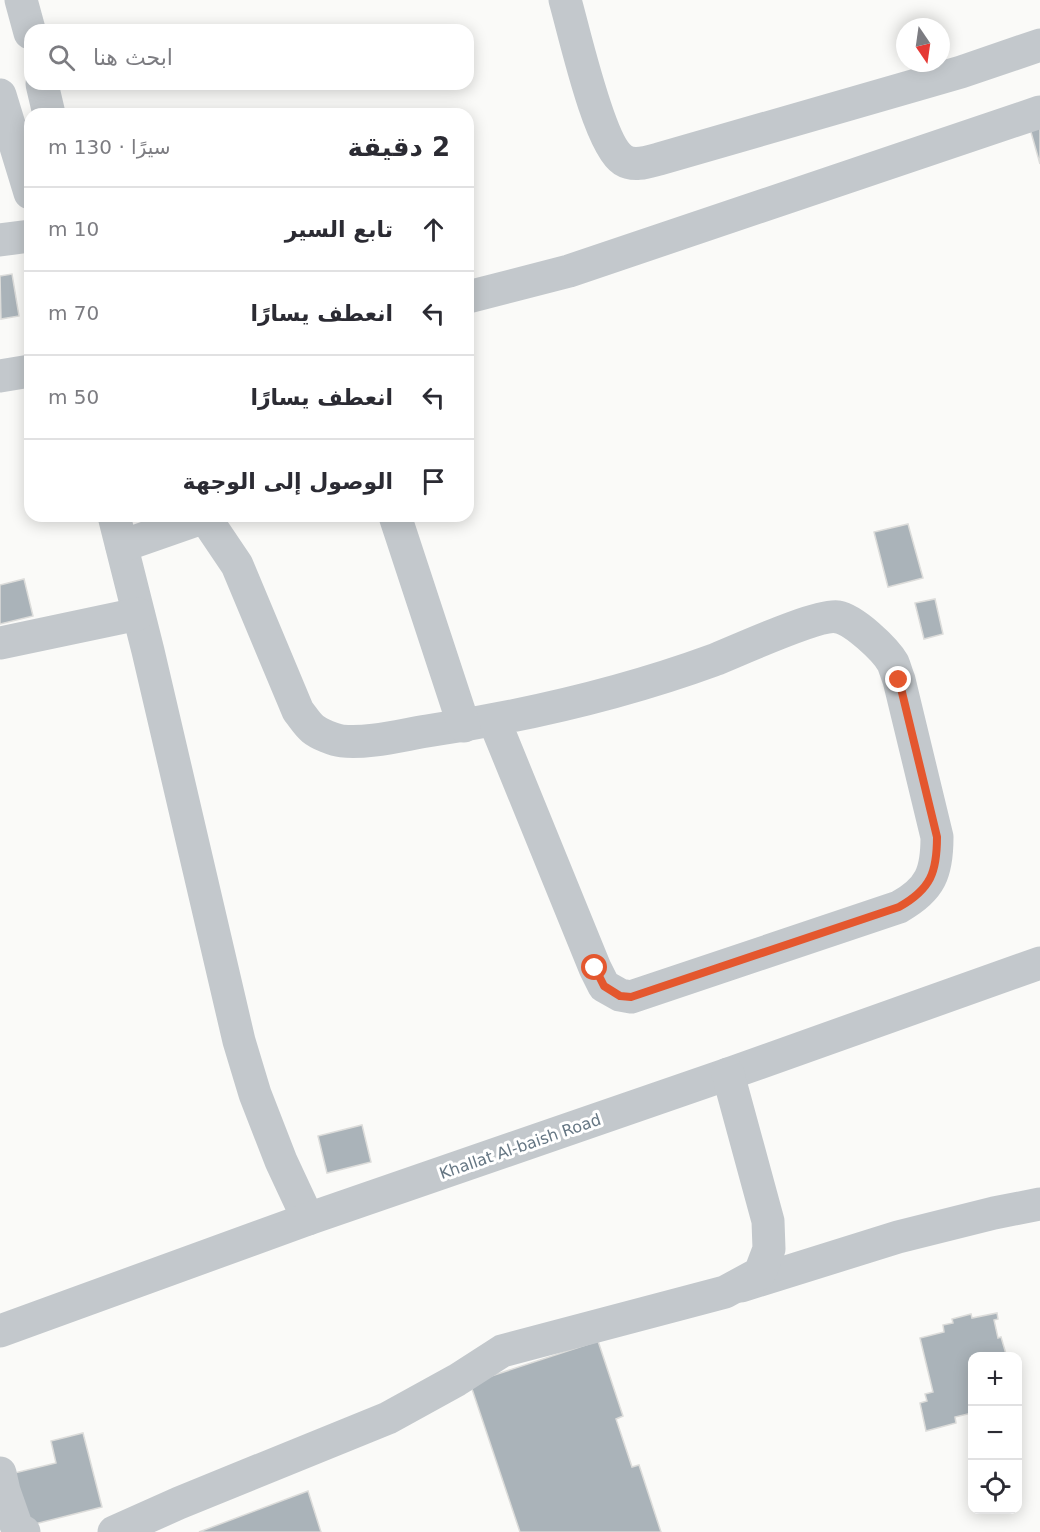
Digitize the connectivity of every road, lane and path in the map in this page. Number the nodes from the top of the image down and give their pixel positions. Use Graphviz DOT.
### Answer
graph roads {
  1 [pos="21,0"];
  2 [pos="565,0"];
  3 [pos="28,24"];
  4 [pos="1040,45"];
  5 [pos="43,90"];
  6 [pos="0,95"];
  7 [pos="48,108"];
  8 [pos="1040,112"];
  9 [pos="24,173"];
  10 [pos="24,237"];
  11 [pos="0,240"];
  12 [pos="474,295"];
  13 [pos="24,372"];
  14 [pos="0,376"];
  15 [pos="132,522"];
  16 [pos="171,522"];
  17 [pos="210,522"];
  18 [pos="397,522"];
  19 [pos="118,531"];
  20 [pos="138,614"];
  21 [pos="0,642"];
  22 [pos="479,723"];
  23 [pos="1040,963"];
  24 [pos="728,1074"];
  25 [pos="1040,1204"];
  26 [pos="308,1219"];
  27 [pos="725,1292"];
  28 [pos="0,1331"];
  29 [pos="0,1473"];
  30 [pos="24,1532"];
  31 [pos="114,1532"];
  1 -- 3 [label="street"];
  2 -- 4 [label="street"];
  5 -- 7 [label="street"];
  6 -- 9 [label="street"];
  8 -- 12 [label="street"];
  10 -- 11 [label="street"];
  13 -- 14 [label="street"];
  15 -- 19 [label="street"];
  16 -- 19 [label="street"];
  17 -- 22 [label="street"];
  18 -- 22 [label="street"];
  19 -- 20 [label="street"];
  20 -- 21 [label="street"];
  20 -- 26 [label="street"];
  22 -- 22 [label="street"];
  23 -- 24 [label="street, Khallat Al-baish Road"];
  24 -- 26 [label="street, Khallat Al-baish Road"];
  24 -- 27 [label="street"];
  25 -- 27 [label="street"];
  26 -- 28 [label="street, Khallat Al-baish Road"];
  27 -- 31 [label="street"];
  29 -- 30 [label="street"];
}
